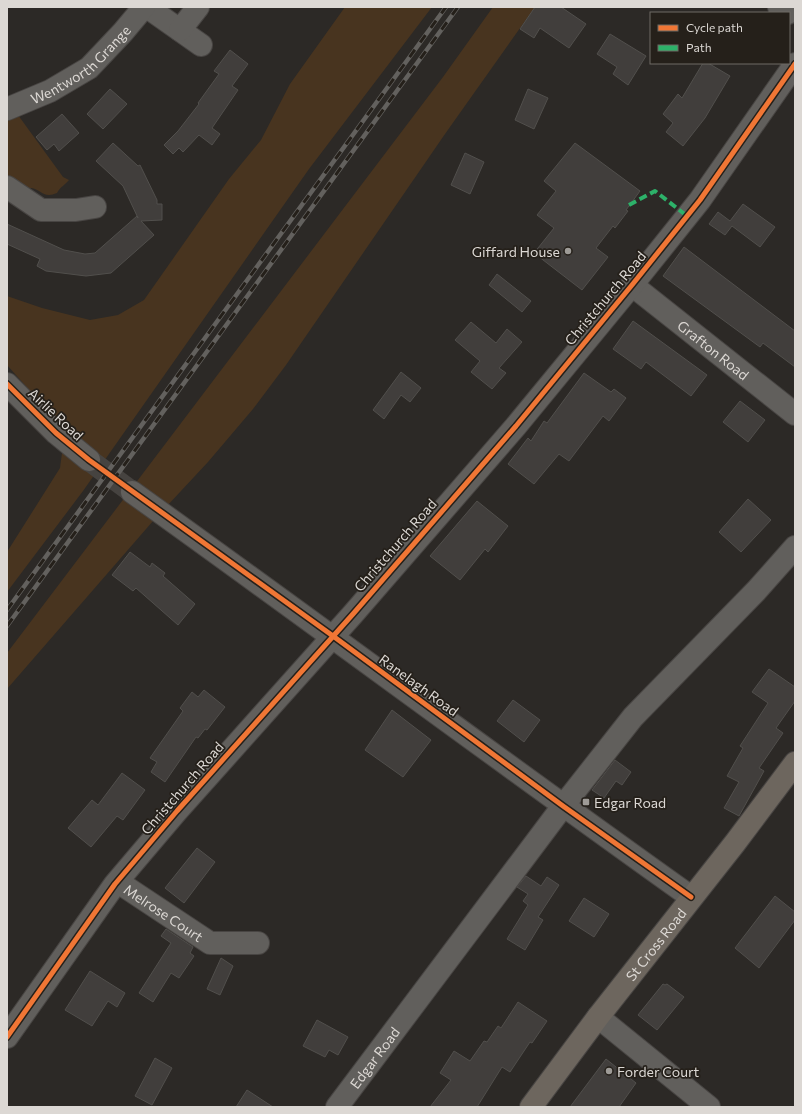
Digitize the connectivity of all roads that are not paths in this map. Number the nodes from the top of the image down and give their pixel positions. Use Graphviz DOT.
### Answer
graph roads {
  1 [pos="146,7"];
  2 [pos="198,7"];
  3 [pos="180,30"];
  4 [pos="201,45"];
  5 [pos="795,64"];
  6 [pos="7,109"];
  7 [pos="7,187"];
  8 [pos="95,207"];
  9 [pos="632,285"];
  10 [pos="7,384"];
  11 [pos="795,414"];
  12 [pos="89,460"];
  13 [pos="132,492"];
  14 [pos="795,547"];
  15 [pos="333,636"];
  16 [pos="795,762"];
  17 [pos="564,806"];
  18 [pos="118,882"];
  19 [pos="691,897"];
  20 [pos="258,942"];
  21 [pos="598,1017"];
  22 [pos="7,1037"];
  23 [pos="337,1107"];
  24 [pos="531,1107"];
  25 [pos="709,1107"];
  1 -- 3 [label="street, Wentworth Grange"];
  1 -- 6 [label="street, Wentworth Grange"];
  2 -- 3 [label="street"];
  3 -- 4 [label="street, Wentworth Grange"];
  5 -- 9 [label="street, Christchurch Road"];
  7 -- 8 [label="street"];
  9 -- 11 [label="street, Grafton Road"];
  9 -- 15 [label="street, Christchurch Road"];
  10 -- 12 [label="street, Airlie Road"];
  13 -- 15 [label="street, Ranelagh Road"];
  14 -- 17 [label="street, Edgar Road"];
  15 -- 17 [label="street, Ranelagh Road"];
  15 -- 18 [label="street, Christchurch Road"];
  16 -- 19 [label="main road, St Cross Road"];
  17 -- 19 [label="street, Ranelagh Road"];
  17 -- 23 [label="street, Edgar Road"];
  18 -- 20 [label="street, Melrose Court"];
  18 -- 22 [label="street, Christchurch Road"];
  19 -- 21 [label="main road, St Cross Road"];
  21 -- 24 [label="main road, St Cross Road"];
  21 -- 25 [label="street"];
}
